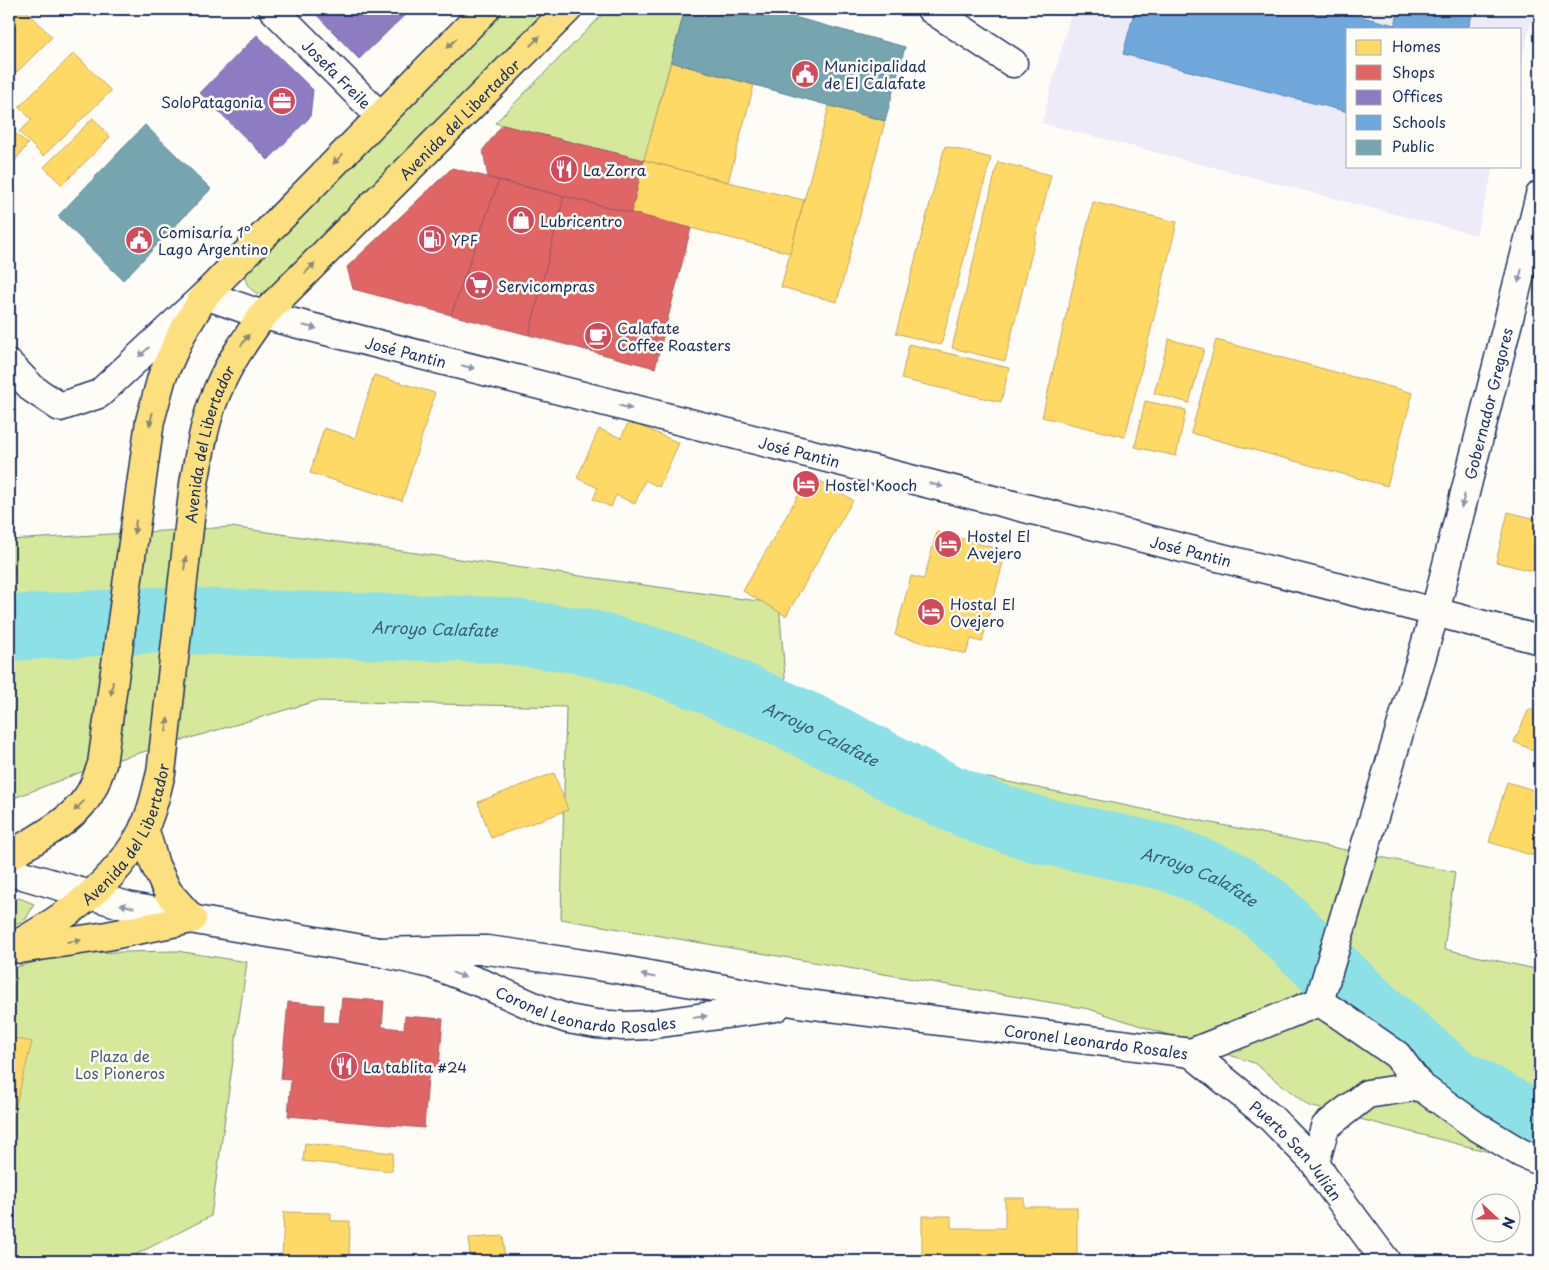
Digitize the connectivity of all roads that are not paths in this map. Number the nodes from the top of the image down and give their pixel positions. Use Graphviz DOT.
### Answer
graph roads {
  1 [pos="273,9"];
  2 [pos="486,9"];
  3 [pos="568,9"];
  4 [pos="932,9"];
  5 [pos="1013,63"];
  6 [pos="380,116"];
  7 [pos="1540,195"];
  8 [pos="205,295"];
  9 [pos="263,315"];
  10 [pos="9,364"];
  11 [pos="1435,612"];
  12 [pos="1540,640"];
  13 [pos="144,827"];
  14 [pos="9,856"];
  15 [pos="9,871"];
  16 [pos="89,895"];
  17 [pos="192,919"];
  18 [pos="9,950"];
  19 [pos="379,952"];
  20 [pos="1322,990"];
  21 [pos="799,1003"];
  22 [pos="1191,1052"];
  23 [pos="1420,1086"];
  24 [pos="1540,1161"];
  25 [pos="1314,1163"];
  26 [pos="1386,1261"];
  1 -- 6 [label="street, Josefa Freile"];
  2 -- 6 [label="main road, one-way"];
  9 -- 3 [label="main road, Avenida del Libertador, one-way"];
  4 -- 5 [label="street"];
  6 -- 8 [label="main road, one-way"];
  7 -- 11 [label="street, Gobernador Gregores, one-way"];
  8 -- 9 [label="street, José Pantin"];
  8 -- 10 [label="street, one-way"];
  8 -- 14 [label="main road, one-way"];
  9 -- 11 [label="street, José Pantin, one-way"];
  13 -- 9 [label="main road, Avenida del Libertador, one-way"];
  11 -- 12 [label="street, José Pantin"];
  11 -- 20 [label="street, Gobernador Gregores"];
  13 -- 16 [label="main road, Avenida del Libertador"];
  13 -- 17 [label="main road"];
  15 -- 16 [label="street, Coronel Leonardo Rosales"];
  17 -- 16 [label="street, Coronel Leonardo Rosales, one-way"];
  16 -- 18 [label="main road, Avenida del Libertador"];
  18 -- 17 [label="main road, one-way"];
  17 -- 19 [label="street, Coronel Leonardo Rosales"];
  21 -- 19 [label="street, Coronel Leonardo Rosales, one-way"];
  19 -- 21 [label="street, Coronel Leonardo Rosales, one-way"];
  20 -- 22 [label="street, Coronel Leonardo Rosales"];
  20 -- 23 [label="street"];
  21 -- 22 [label="street, Coronel Leonardo Rosales"];
  22 -- 25 [label="street, Puerto San Julián"];
  23 -- 24 [label="street"];
  23 -- 25 [label="street"];
  25 -- 26 [label="street, Puerto San Julián"];
}
